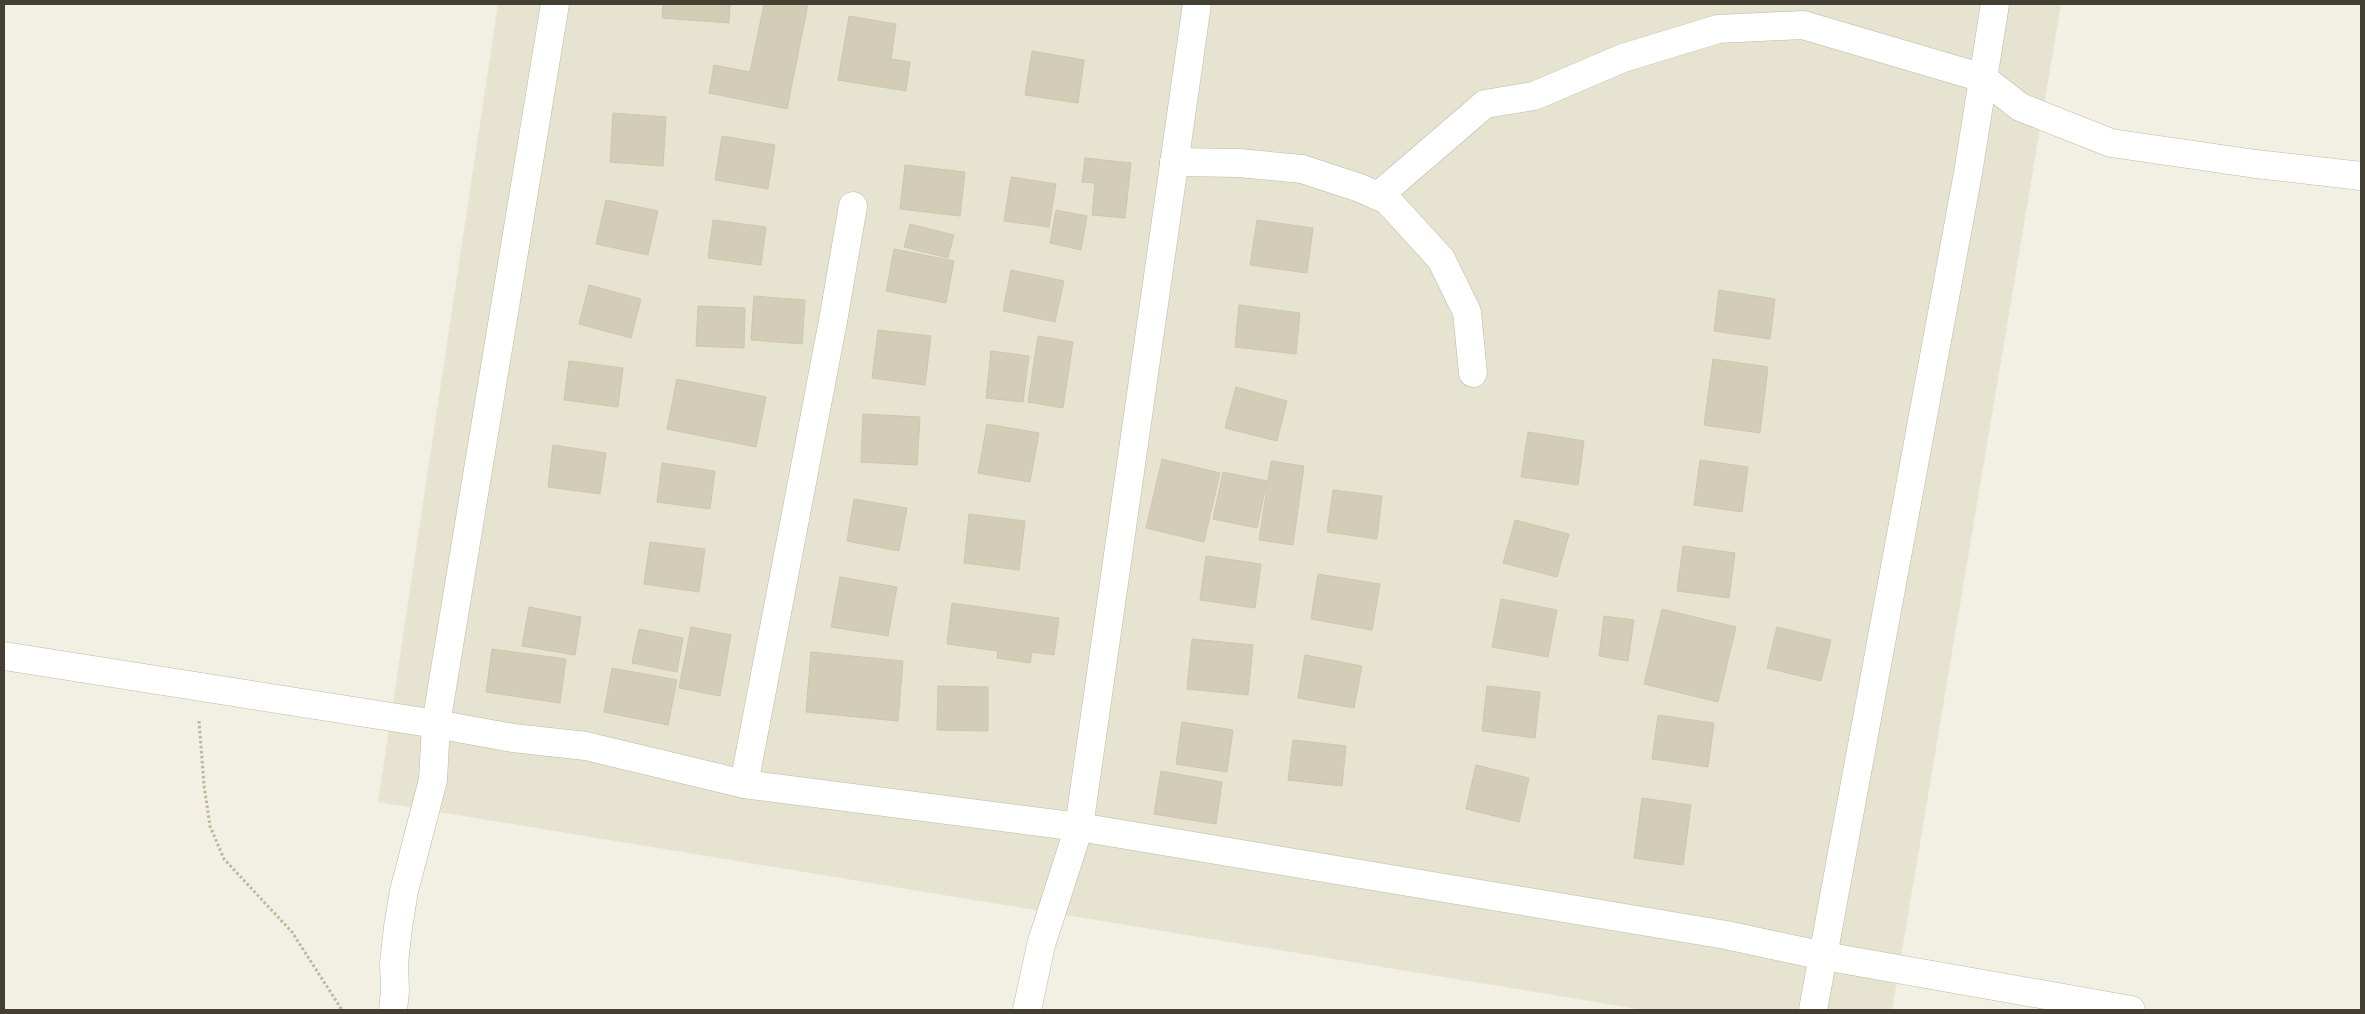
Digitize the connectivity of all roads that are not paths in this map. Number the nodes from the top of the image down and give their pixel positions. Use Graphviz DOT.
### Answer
graph roads {
  1 [pos="555,4"];
  2 [pos="1197,4"];
  3 [pos="1995,4"];
  4 [pos="1983,78"];
  5 [pos="1174,162"];
  6 [pos="2361,176"];
  7 [pos="1378,196"];
  8 [pos="853,206"];
  9 [pos="1473,373"];
  10 [pos="4,656"];
  11 [pos="436,724"];
  12 [pos="744,784"];
  13 [pos="1079,827"];
  14 [pos="1824,956"];
  15 [pos="393,1010"];
  16 [pos="1026,1010"];
  17 [pos="1813,1010"];
  18 [pos="2131,1010"];
  1 -- 11 [label="street"];
  2 -- 5 [label="street"];
  3 -- 4 [label="street"];
  4 -- 6 [label="street"];
  4 -- 7 [label="street"];
  4 -- 14 [label="street"];
  5 -- 7 [label="street"];
  5 -- 13 [label="street"];
  7 -- 9 [label="street"];
  8 -- 12 [label="street"];
  10 -- 11 [label="street"];
  11 -- 12 [label="street"];
  11 -- 15 [label="street"];
  12 -- 13 [label="street"];
  13 -- 14 [label="street"];
  13 -- 16 [label="street"];
  14 -- 17 [label="street"];
  14 -- 18 [label="street"];
}
